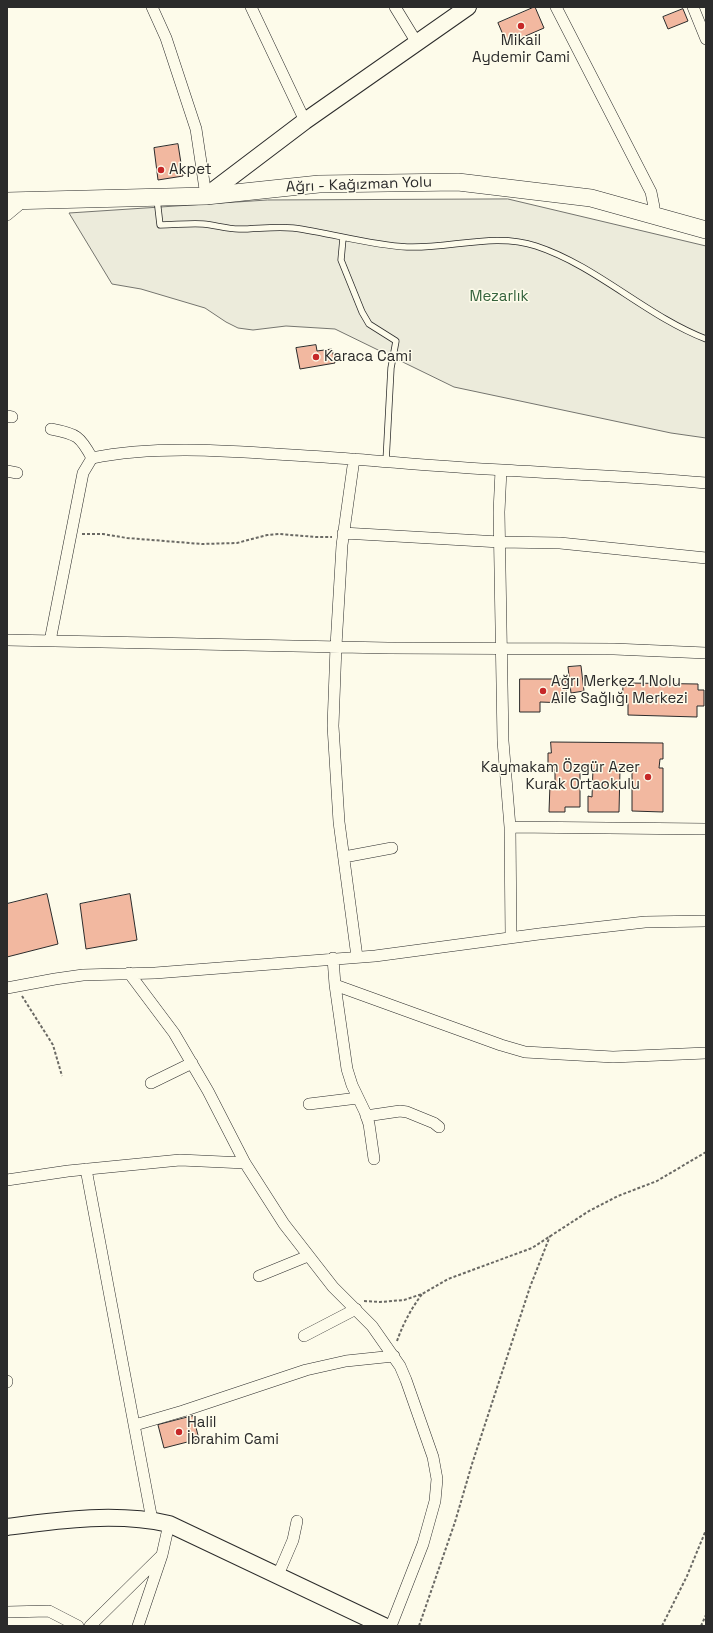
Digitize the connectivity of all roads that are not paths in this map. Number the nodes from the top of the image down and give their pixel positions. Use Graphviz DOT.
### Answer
graph roads {
  1 [pos="152,7"];
  2 [pos="251,7"];
  3 [pos="395,7"];
  4 [pos="468,7"];
  5 [pos="556,7"];
  6 [pos="693,7"];
  7 [pos="706,39"];
  8 [pos="417,43"];
  9 [pos="305,121"];
  10 [pos="206,196"];
  11 [pos="157,197"];
  12 [pos="26,199"];
  13 [pos="7,201"];
  14 [pos="7,215"];
  15 [pos="652,215"];
  16 [pos="706,230"];
  17 [pos="343,238"];
  18 [pos="706,340"];
  19 [pos="51,429"];
  20 [pos="92,458"];
  21 [pos="354,459"];
  22 [pos="386,460"];
  23 [pos="501,470"];
  24 [pos="706,483"];
  25 [pos="343,535"];
  26 [pos="500,542"];
  27 [pos="706,558"];
  28 [pos="7,640"];
  29 [pos="50,641"];
  30 [pos="336,646"];
  31 [pos="501,648"];
  32 [pos="706,653"];
  33 [pos="510,827"];
  34 [pos="706,829"];
  35 [pos="392,848"];
  36 [pos="344,857"];
  37 [pos="706,921"];
  38 [pos="511,937"];
  39 [pos="357,957"];
  40 [pos="333,958"];
  41 [pos="129,973"];
  42 [pos="335,985"];
  43 [pos="11,987"];
  44 [pos="706,1053"];
  45 [pos="192,1063"];
  46 [pos="151,1083"];
  47 [pos="358,1098"];
  48 [pos="309,1104"];
  49 [pos="366,1116"];
  50 [pos="439,1128"];
  51 [pos="374,1159"];
  52 [pos="245,1163"];
  53 [pos="86,1169"];
  54 [pos="7,1180"];
  55 [pos="308,1256"];
  56 [pos="259,1276"];
  57 [pos="356,1309"];
  58 [pos="304,1336"];
  59 [pos="394,1356"];
  60 [pos="135,1425"];
  61 [pos="152,1520"];
  62 [pos="297,1521"];
  63 [pos="169,1524"];
  64 [pos="7,1527"];
  65 [pos="162,1555"];
  66 [pos="278,1575"];
  67 [pos="7,1612"];
  68 [pos="78,1626"];
  69 [pos="90,1626"];
  70 [pos="138,1626"];
  71 [pos="384,1626"];
  72 [pos="392,1626"];
  1 -- 10 [label="street"];
  2 -- 9 [label="street"];
  3 -- 8 [label="street"];
  4 -- 8 [label="street"];
  5 -- 15 [label="street"];
  6 -- 7 [label="street"];
  8 -- 9 [label="street"];
  9 -- 10 [label="street"];
  10 -- 11 [label="main road, Ağrı - Kağızman Yolu"];
  10 -- 15 [label="main road, Ağrı - Kağızman Yolu"];
  11 -- 12 [label="main road, Ağrı - Kağızman Yolu"];
  11 -- 17 [label="lane"];
  12 -- 13 [label="main road, Ağrı - Kağızman Yolu"];
  12 -- 14 [label="street"];
  15 -- 16 [label="main road, Ağrı - Kağızman Yolu"];
  17 -- 18 [label="lane"];
  17 -- 22 [label="lane"];
  19 -- 20 [label="street"];
  20 -- 21 [label="street"];
  20 -- 29 [label="street"];
  21 -- 22 [label="street"];
  21 -- 25 [label="street"];
  22 -- 23 [label="street"];
  23 -- 24 [label="street"];
  23 -- 26 [label="street"];
  25 -- 26 [label="street"];
  25 -- 30 [label="street"];
  26 -- 27 [label="street"];
  26 -- 31 [label="street"];
  28 -- 29 [label="street"];
  29 -- 30 [label="street"];
  30 -- 31 [label="street"];
  30 -- 36 [label="street"];
  31 -- 32 [label="street"];
  31 -- 33 [label="street"];
  33 -- 34 [label="street"];
  33 -- 38 [label="street"];
  35 -- 36 [label="street"];
  36 -- 39 [label="street"];
  37 -- 38 [label="street"];
  38 -- 39 [label="street"];
  39 -- 40 [label="street"];
  40 -- 41 [label="street"];
  40 -- 42 [label="street"];
  41 -- 43 [label="street"];
  41 -- 45 [label="street"];
  42 -- 44 [label="street"];
  42 -- 47 [label="street"];
  45 -- 46 [label="street"];
  45 -- 52 [label="street"];
  47 -- 48 [label="street"];
  47 -- 49 [label="street"];
  49 -- 50 [label="street"];
  49 -- 51 [label="street"];
  52 -- 53 [label="street"];
  52 -- 55 [label="street"];
  53 -- 54 [label="street"];
  53 -- 60 [label="street"];
  55 -- 56 [label="street"];
  55 -- 57 [label="street"];
  57 -- 58 [label="street"];
  57 -- 59 [label="street"];
  59 -- 60 [label="street"];
  59 -- 72 [label="street"];
  60 -- 61 [label="street"];
  61 -- 63 [label="street"];
  61 -- 64 [label="street"];
  62 -- 66 [label="street"];
  63 -- 65 [label="street"];
  63 -- 66 [label="street"];
  65 -- 69 [label="street"];
  65 -- 70 [label="street"];
  66 -- 71 [label="street"];
  67 -- 68 [label="street"];
}
